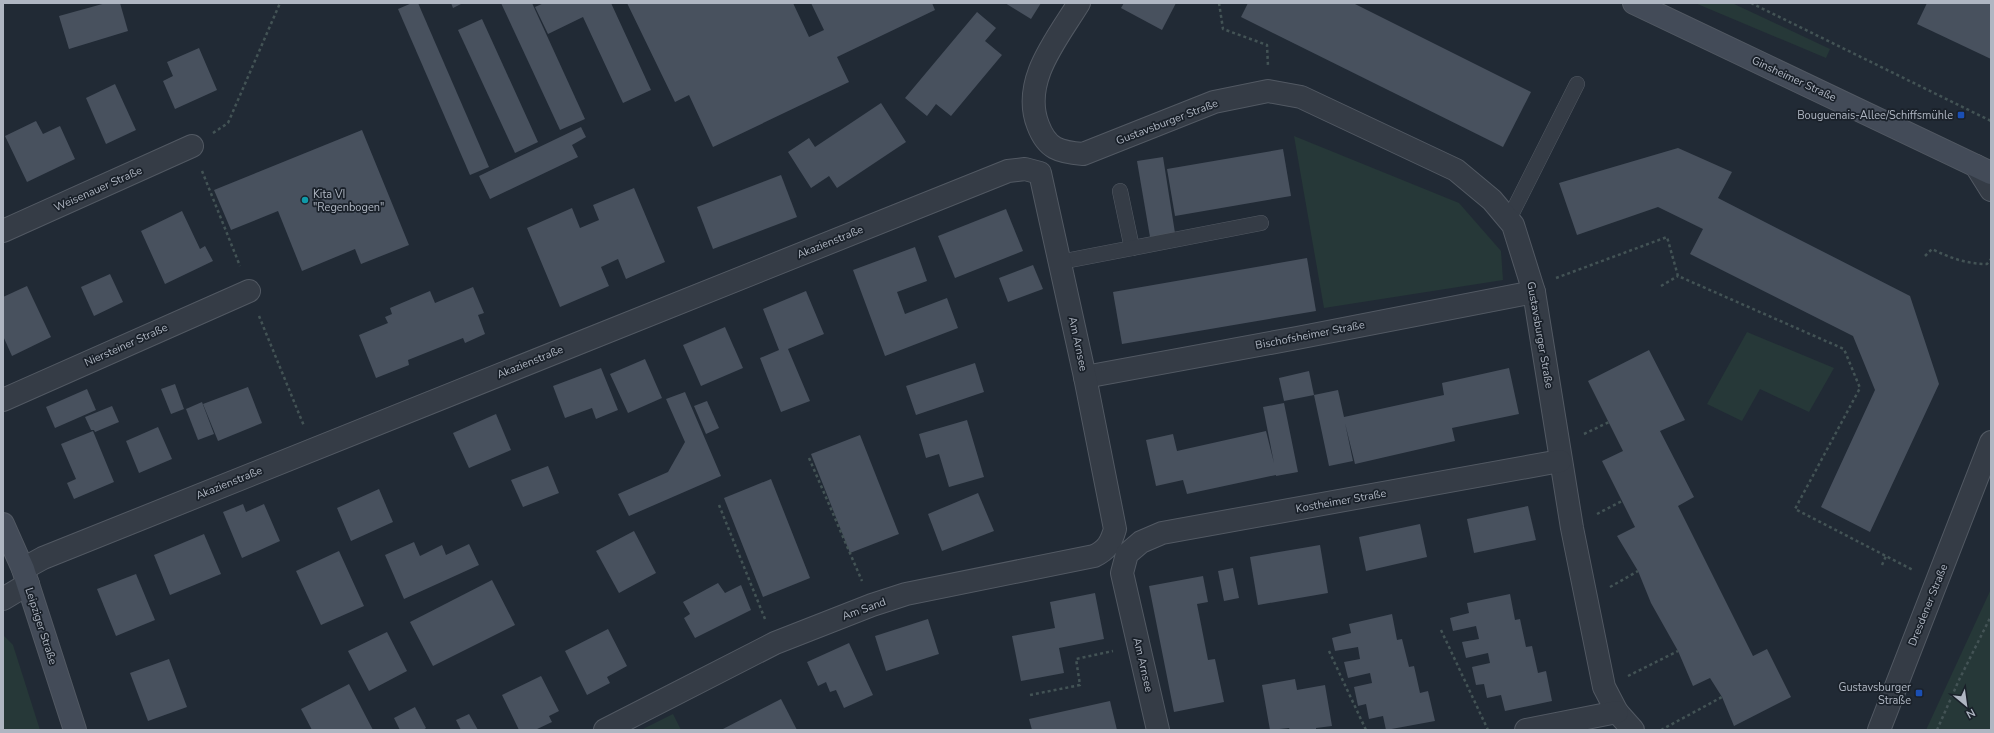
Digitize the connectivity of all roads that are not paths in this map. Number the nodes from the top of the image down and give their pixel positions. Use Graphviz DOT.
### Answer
graph roads {
  1 [pos="1079,3"];
  2 [pos="1634,3"];
  3 [pos="1577,84"];
  4 [pos="192,146"];
  5 [pos="1983,169"];
  6 [pos="1040,173"];
  7 [pos="1991,190"];
  8 [pos="1120,191"];
  9 [pos="1509,219"];
  10 [pos="1261,223"];
  11 [pos="3,231"];
  12 [pos="1132,248"];
  13 [pos="1060,262"];
  14 [pos="249,291"];
  15 [pos="1534,292"];
  16 [pos="1085,377"];
  17 [pos="3,400"];
  18 [pos="1991,442"];
  19 [pos="1991,459"];
  20 [pos="1560,462"];
  21 [pos="1977,480"];
  22 [pos="1112,516"];
  23 [pos="3,524"];
  24 [pos="1127,554"];
  25 [pos="25,576"];
  26 [pos="3,599"];
  27 [pos="1618,712"];
  28 [pos="75,730"];
  29 [pos="605,730"];
  30 [pos="1158,730"];
  31 [pos="1526,730"];
  32 [pos="1633,730"];
  33 [pos="1879,730"];
  1 -- 9 [label="street, Gustavsburger Straße"];
  2 -- 5 [label="main road, Ginsheimer Straße"];
  3 -- 9 [label="lane"];
  4 -- 11 [label="street, Weisenauer Straße"];
  5 -- 7 [label="street, Ginsheimer Straße"];
  6 -- 13 [label="street, Am Arnsee"];
  6 -- 25 [label="street, Akazienstraße"];
  8 -- 12 [label="lane"];
  9 -- 15 [label="street, Gustavsburger Straße"];
  10 -- 12 [label="lane"];
  12 -- 13 [label="lane"];
  13 -- 16 [label="street, Am Arnsee"];
  14 -- 17 [label="street, Niersteiner Straße"];
  15 -- 16 [label="street, Bischofsheimer Straße"];
  15 -- 20 [label="street, Gustavsburger Straße"];
  16 -- 22 [label="street, Am Arnsee"];
  18 -- 21 [label="street, Dresdener Straße"];
  19 -- 21 [label="street, Dresdener Straße"];
  20 -- 24 [label="street, Kostheimer Straße"];
  20 -- 27 [label="street, Gustavsburger Straße"];
  21 -- 33 [label="street, Dresdener Straße"];
  22 -- 29 [label="street, Am Sand"];
  23 -- 25 [label="main road, Leipziger Straße"];
  24 -- 30 [label="street, Am Arnsee"];
  25 -- 26 [label="street, Akazienstraße"];
  25 -- 28 [label="main road, Leipziger Straße"];
  27 -- 31 [label="street"];
  27 -- 32 [label="street, Gustavsburger Straße"];
}
